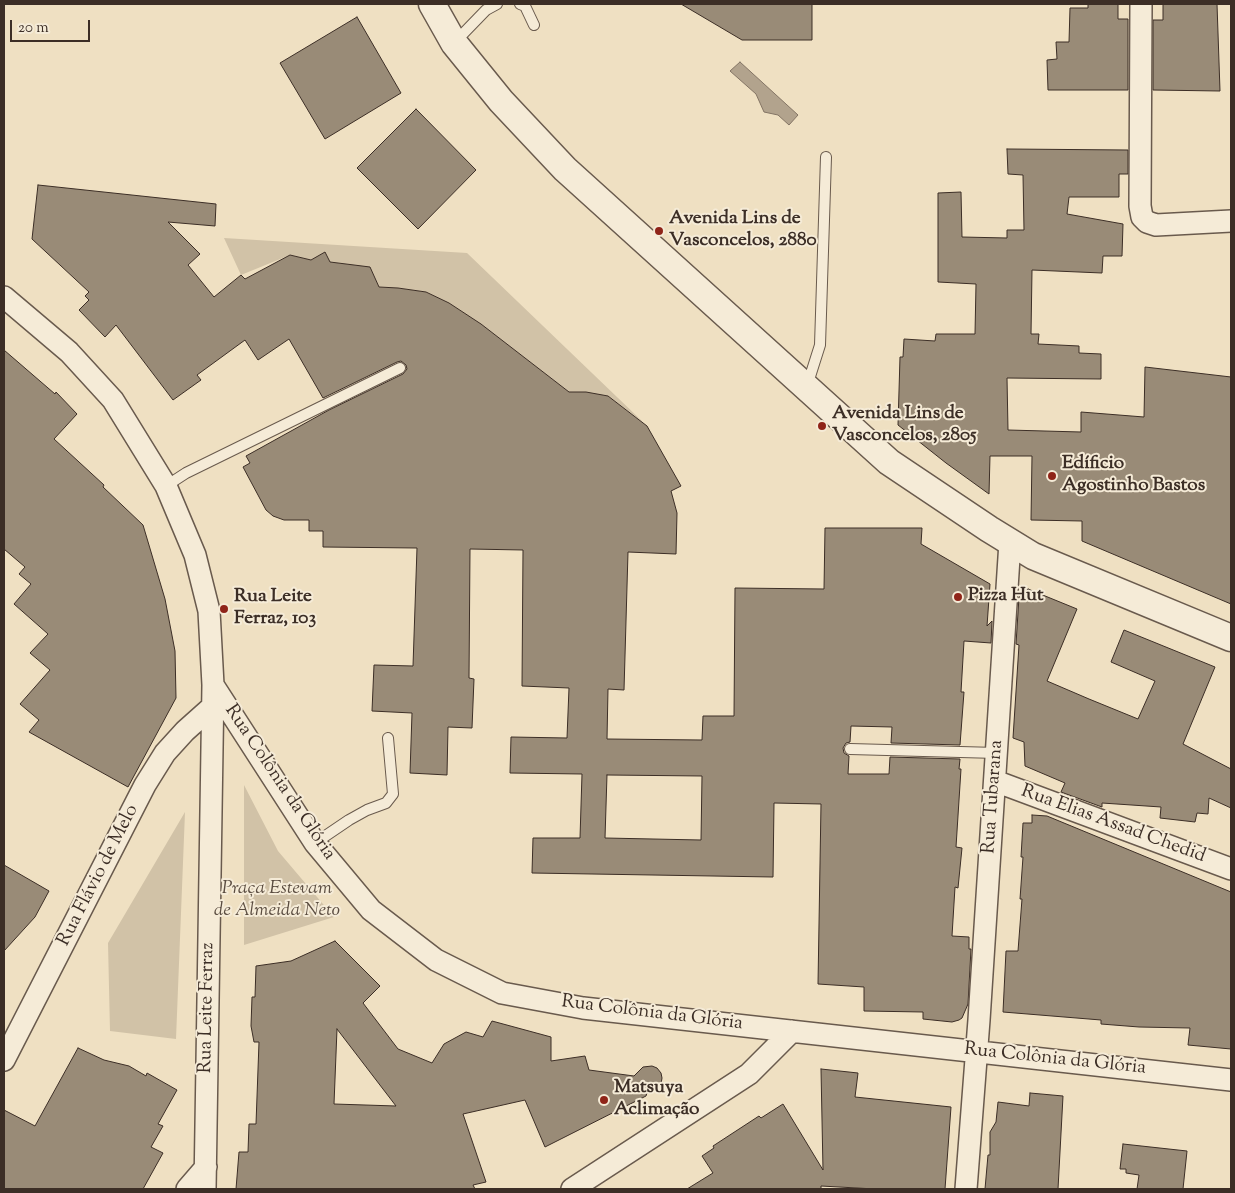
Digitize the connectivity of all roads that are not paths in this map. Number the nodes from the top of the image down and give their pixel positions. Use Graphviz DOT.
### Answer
graph roads {
  1 [pos="432,4"];
  2 [pos="497,4"];
  3 [pos="520,4"];
  4 [pos="1141,4"];
  5 [pos="534,25"];
  6 [pos="454,43"];
  7 [pos="826,157"];
  8 [pos="1231,221"];
  9 [pos="4,297"];
  10 [pos="400,368"];
  11 [pos="806,387"];
  12 [pos="166,486"];
  13 [pos="1010,542"];
  14 [pos="1231,638"];
  15 [pos="213,685"];
  16 [pos="213,706"];
  17 [pos="388,738"];
  18 [pos="850,749"];
  19 [pos="997,753"];
  20 [pos="995,781"];
  21 [pos="315,843"];
  22 [pos="1231,869"];
  23 [pos="792,1031"];
  24 [pos="977,1051"];
  25 [pos="4,1060"];
  26 [pos="1231,1080"];
  27 [pos="206,1167"];
  28 [pos="187,1189"];
  29 [pos="205,1189"];
  30 [pos="572,1189"];
  31 [pos="966,1189"];
  1 -- 6 [label="street"];
  2 -- 6 [label="lane"];
  3 -- 5 [label="lane"];
  4 -- 8 [label="street"];
  6 -- 11 [label="street"];
  7 -- 11 [label="lane"];
  9 -- 12 [label="street, Rua Leite Ferraz"];
  10 -- 12 [label="lane"];
  11 -- 13 [label="street"];
  12 -- 15 [label="street, Rua Leite Ferraz"];
  13 -- 14 [label="street"];
  13 -- 19 [label="street, Rua Tubarana"];
  15 -- 16 [label="street, Rua Leite Ferraz"];
  15 -- 21 [label="street, Rua Colônia da Glória"];
  16 -- 25 [label="street, Rua Flávio de Melo"];
  16 -- 27 [label="street, Rua Leite Ferraz"];
  17 -- 21 [label="lane"];
  18 -- 19 [label="lane"];
  19 -- 20 [label="street, Rua Tubarana"];
  20 -- 22 [label="street, Rua Elias Assad Chedid"];
  20 -- 24 [label="street, Rua Tubarana"];
  21 -- 23 [label="street, Rua Colônia da Glória"];
  23 -- 24 [label="street, Rua Colônia da Glória"];
  23 -- 30 [label="street"];
  24 -- 26 [label="street, Rua Colônia da Glória"];
  24 -- 31 [label="street, Rua Tubarana"];
  27 -- 28 [label="street"];
  27 -- 29 [label="street, Rua Leite Ferraz"];
}
